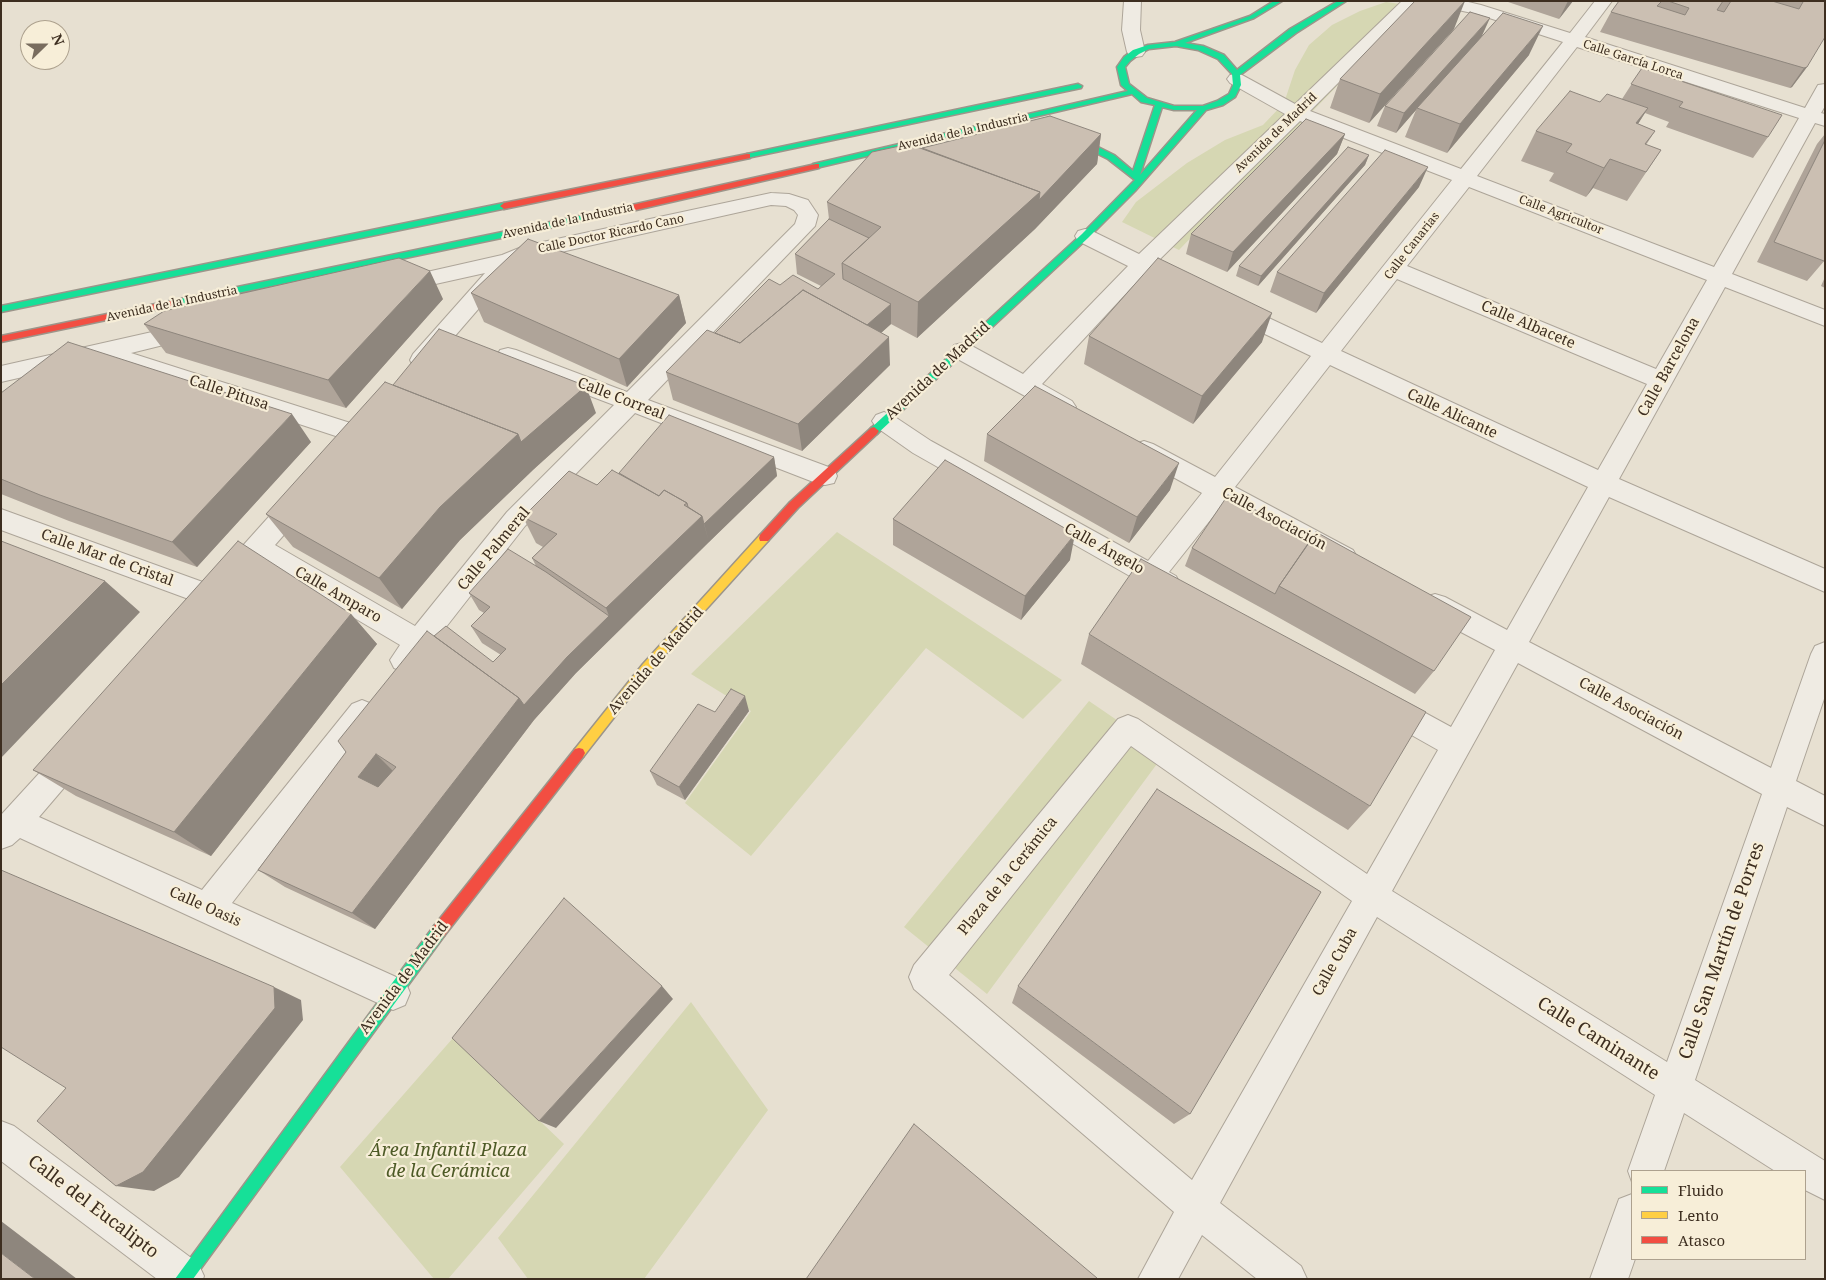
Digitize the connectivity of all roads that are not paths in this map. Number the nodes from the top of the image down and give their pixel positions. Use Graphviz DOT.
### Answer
graph roads {
  1 [pos="1132,1"];
  2 [pos="1279,1"];
  3 [pos="1343,1"];
  4 [pos="1412,1"];
  5 [pos="1440,1"];
  6 [pos="1604,1"];
  7 [pos="1474,6"];
  8 [pos="1574,41"];
  9 [pos="1176,44"];
  10 [pos="1136,52"];
  11 [pos="1236,76"];
  12 [pos="1093,83"];
  13 [pos="1825,88"];
  14 [pos="1133,92"];
  15 [pos="1224,100"];
  16 [pos="1159,105"];
  17 [pos="1203,108"];
  18 [pos="1297,113"];
  19 [pos="1817,118"];
  20 [pos="1006,122"];
  21 [pos="1033,129"];
  22 [pos="1051,134"];
  23 [pos="1136,177"];
  24 [pos="1466,178"];
  25 [pos="1132,189"];
  26 [pos="808,215"];
  27 [pos="1085,236"];
  28 [pos="508,261"];
  29 [pos="1141,265"];
  30 [pos="1394,269"];
  31 [pos="448,274"];
  32 [pos="1720,276"];
  33 [pos="372,291"];
  34 [pos="476,298"];
  35 [pos="1,309"];
  36 [pos="1825,318"];
  37 [pos="209,327"];
  38 [pos="161,338"];
  39 [pos="1,339"];
  40 [pos="492,350"];
  41 [pos="101,351"];
  42 [pos="962,351"];
  43 [pos="1326,355"];
  44 [pos="76,357"];
  45 [pos="150,367"];
  46 [pos="1,374"];
  47 [pos="408,376"];
  48 [pos="1662,381"];
  49 [pos="1026,387"];
  50 [pos="36,388"];
  51 [pos="632,403"];
  52 [pos="1085,418"];
  53 [pos="884,421"];
  54 [pos="1127,441"];
  55 [pos="338,455"];
  56 [pos="319,476"];
  57 [pos="825,476"];
  58 [pos="1605,482"];
  59 [pos="1220,490"];
  60 [pos="1,519"];
  61 [pos="257,547"];
  62 [pos="1363,567"];
  63 [pos="1152,575"];
  64 [pos="1825,581"];
  65 [pos="1186,595"];
  66 [pos="1416,595"];
  67 [pos="213,597"];
  68 [pos="193,619"];
  69 [pos="419,642"];
  70 [pos="1513,646"];
  71 [pos="1825,654"];
  72 [pos="1369,697"];
  73 [pos="90,736"];
  74 [pos="1456,745"];
  75 [pos="1778,788"];
  76 [pos="1825,812"];
  77 [pos="9,828"];
  78 [pos="1372,896"];
  79 [pos="208,908"];
  80 [pos="394,992"];
  81 [pos="1675,1087"];
  82 [pos="1,1139"];
  83 [pos="1646,1170"];
  84 [pos="1825,1182"];
  85 [pos="1197,1208"];
  86 [pos="1631,1215"];
  87 [pos="184,1277"];
  88 [pos="1157,1279"];
  89 [pos="1288,1279"];
  90 [pos="1609,1279"];
  1 -- 10 [label="street"];
  2 -- 9 [label="main road"];
  3 -- 11 [label="main road"];
  4 -- 18 [label="street, Avenida de Madrid"];
  5 -- 7 [label="street, Calle García Lorca"];
  6 -- 8 [label="street, Calle Canarias"];
  7 -- 8 [label="street, Calle García Lorca"];
  8 -- 19 [label="street, Calle García Lorca"];
  8 -- 24 [label="street, Calle Canarias"];
  9 -- 10 [label="main road"];
  9 -- 11 [label="main road"];
  10 -- 14 [label="main road"];
  11 -- 15 [label="main road"];
  11 -- 18 [label="street, Calle Agricultor"];
  12 -- 35 [label="main road, Avenida de la Industria"];
  13 -- 19 [label="street, Calle Barcelona"];
  14 -- 16 [label="main road"];
  14 -- 20 [label="main road, Avenida de la Industria"];
  15 -- 17 [label="main road"];
  15 -- 18 [label="street, Calle Agricultor"];
  16 -- 17 [label="main road"];
  16 -- 23 [label="main road"];
  17 -- 25 [label="main road, Avenida de Madrid"];
  18 -- 24 [label="street, Calle Agricultor"];
  18 -- 29 [label="street, Avenida de Madrid"];
  19 -- 32 [label="street, Calle Barcelona"];
  20 -- 21 [label="main road"];
  20 -- 39 [label="main road, Avenida de la Industria"];
  22 -- 23 [label="main road"];
  23 -- 25 [label="main road"];
  24 -- 30 [label="street, Calle Canarias"];
  24 -- 32 [label="street, Calle Agricultor"];
  25 -- 27 [label="main road, Avenida de Madrid"];
  26 -- 28 [label="street, Calle Doctor Ricardo Cano"];
  26 -- 51 [label="street, Calle Palmeral"];
  27 -- 29 [label="street, Calle Alicante"];
  27 -- 42 [label="main road, Avenida de Madrid"];
  28 -- 31 [label="street, Calle Doctor Ricardo Cano"];
  28 -- 34 [label="street"];
  29 -- 43 [label="street, Calle Alicante"];
  29 -- 49 [label="street, Avenida de Madrid"];
  30 -- 43 [label="street, Calle Canarias"];
  30 -- 48 [label="street, Calle Albacete"];
  31 -- 33 [label="street, Calle Doctor Ricardo Cano"];
  31 -- 34 [label="street"];
  32 -- 36 [label="street, Calle Agricultor"];
  32 -- 48 [label="street, Calle Barcelona"];
  34 -- 47 [label="street"];
  37 -- 38 [label="street"];
  38 -- 41 [label="street"];
  38 -- 45 [label="street"];
  40 -- 51 [label="street, Calle Correal"];
  41 -- 44 [label="street"];
  41 -- 45 [label="street, Calle Pitusa"];
  42 -- 49 [label="street"];
  42 -- 53 [label="main road, Avenida de Madrid"];
  43 -- 58 [label="street, Calle Alicante"];
  43 -- 59 [label="street, Calle Canarias"];
  44 -- 46 [label="street"];
  44 -- 50 [label="street"];
  45 -- 55 [label="street, Calle Pitusa"];
  48 -- 58 [label="street, Calle Barcelona"];
  49 -- 52 [label="street"];
  51 -- 57 [label="street, Calle Correal"];
  51 -- 69 [label="street, Calle Palmeral"];
  53 -- 57 [label="main road, Avenida de Madrid"];
  53 -- 63 [label="street, Calle Ángelo"];
  54 -- 59 [label="street, Calle Asociación"];
  56 -- 61 [label="street"];
  57 -- 80 [label="main road, Avenida de Madrid"];
  58 -- 64 [label="street, Calle Alicante"];
  58 -- 70 [label="street, Calle Barcelona"];
  59 -- 62 [label="street, Calle Asociación"];
  59 -- 63 [label="street, Calle Canarias"];
  60 -- 67 [label="street, Calle Mar de Cristal"];
  61 -- 67 [label="street"];
  61 -- 69 [label="street, Calle Amparo"];
  63 -- 65 [label="street, Calle Ángelo"];
  66 -- 70 [label="street, Calle Asociación"];
  67 -- 68 [label="street"];
  69 -- 79 [label="street, Calle Palmeral"];
  70 -- 74 [label="street, Calle Cuba"];
  70 -- 75 [label="street, Calle Asociación"];
  71 -- 75 [label="street, Calle San Martín de Porres"];
  72 -- 74 [label="street"];
  73 -- 77 [label="street"];
  74 -- 78 [label="street, Calle Cuba"];
  75 -- 76 [label="street, Calle Asociación"];
  75 -- 81 [label="street, Calle San Martín de Porres"];
  77 -- 79 [label="street, Calle Oasis"];
  78 -- 81 [label="street, Calle Caminante"];
  78 -- 85 [label="street, Calle Cuba"];
  78 -- 85 [label="street, Plaza de la Cerámica"];
  79 -- 80 [label="street, Calle Oasis"];
  80 -- 87 [label="main road, Avenida de Madrid"];
  81 -- 83 [label="street, Calle San Martín de Porres"];
  81 -- 84 [label="street, Calle Caminante"];
  82 -- 87 [label="street, Calle del Eucalipto"];
  85 -- 88 [label="street, Calle Cuba"];
  85 -- 89 [label="street"];
  86 -- 90 [label="street"];
}
